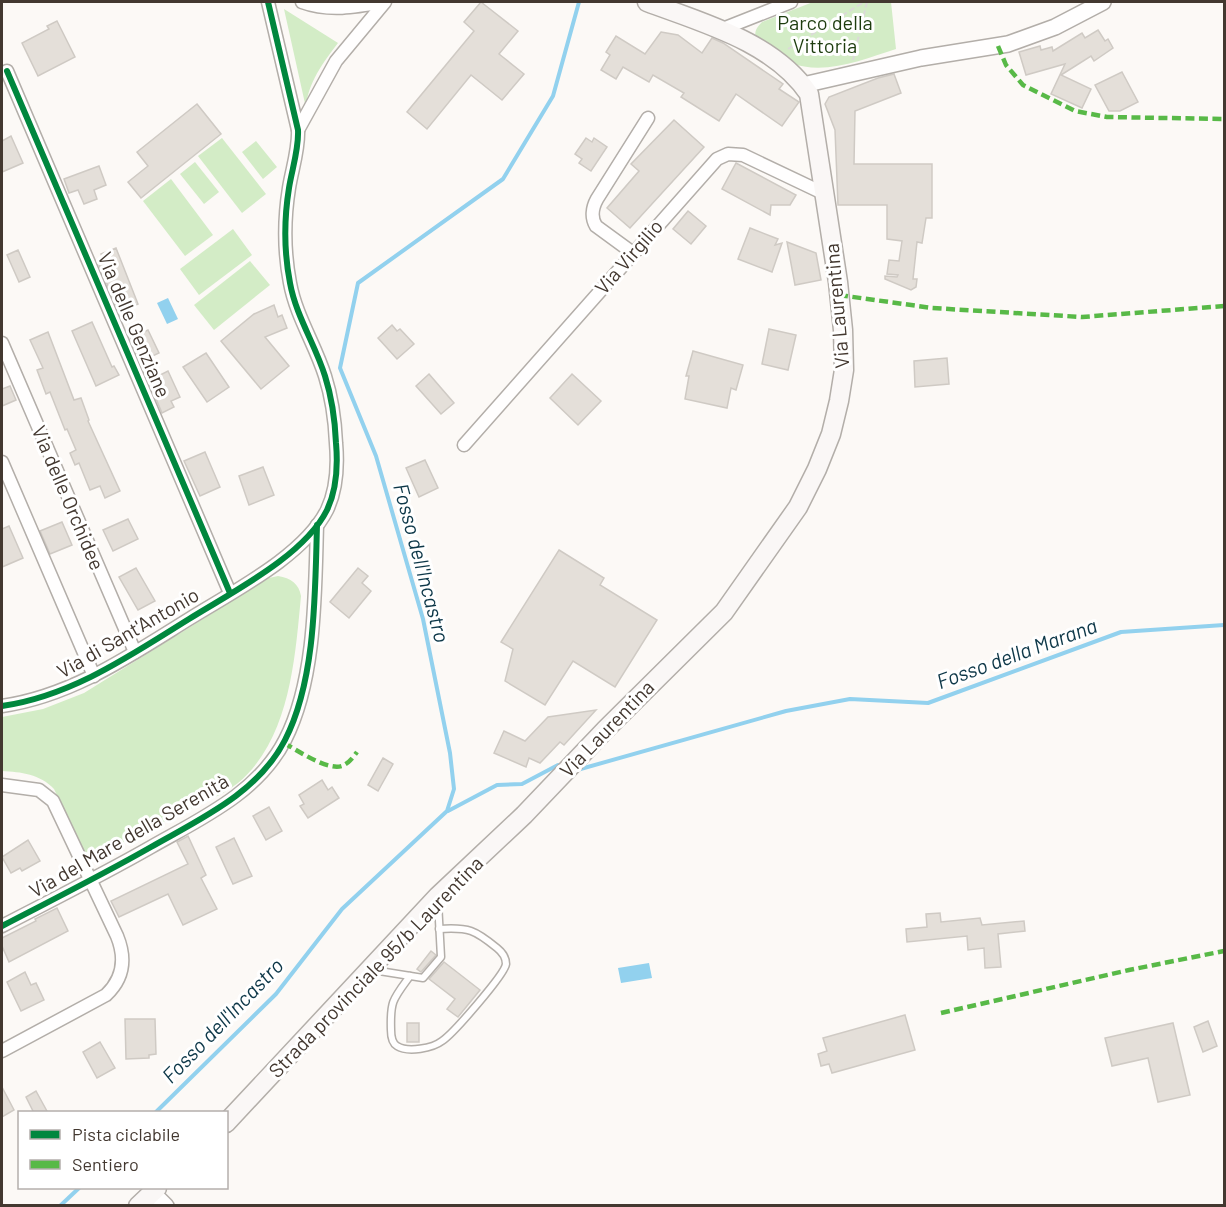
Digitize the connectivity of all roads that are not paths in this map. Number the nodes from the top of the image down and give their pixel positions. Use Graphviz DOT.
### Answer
graph roads {
  1 [pos="268,2"];
  2 [pos="302,2"];
  3 [pos="384,2"];
  4 [pos="647,2"];
  5 [pos="791,2"];
  6 [pos="1103,2"];
  7 [pos="720,30"];
  8 [pos="7,71"];
  9 [pos="803,86"];
  10 [pos="648,118"];
  11 [pos="298,130"];
  12 [pos="825,194"];
  13 [pos="633,253"];
  14 [pos="2,343"];
  15 [pos="464,445"];
  16 [pos="2,462"];
  17 [pos="317,525"];
  18 [pos="230,593"];
  19 [pos="135,652"];
  20 [pos="94,676"];
  21 [pos="2,706"];
  22 [pos="2,785"];
  23 [pos="551,786"];
  24 [pos="90,882"];
  25 [pos="438,896"];
  26 [pos="2,926"];
  27 [pos="439,929"];
  28 [pos="369,969"];
  29 [pos="410,976"];
  30 [pos="2,1051"];
  31 [pos="228,1121"];
  32 [pos="154,1190"];
  33 [pos="138,1206"];
  34 [pos="166,1206"];
  1 -- 11 [label="street, Via di Sant'Antonio"];
  2 -- 3 [label="street"];
  3 -- 11 [label="street"];
  4 -- 7 [label="main road, Via Laurentina"];
  5 -- 7 [label="street"];
  6 -- 9 [label="street"];
  7 -- 9 [label="main road, Via Laurentina"];
  8 -- 18 [label="street, Via delle Genziane"];
  9 -- 12 [label="main road, Via Laurentina"];
  10 -- 13 [label="street"];
  11 -- 17 [label="street, Via di Sant'Antonio"];
  12 -- 13 [label="street, Via Virgilio"];
  12 -- 23 [label="main road, Via Laurentina"];
  13 -- 15 [label="street, Via Virgilio"];
  14 -- 19 [label="street, Via delle Orchidee"];
  16 -- 20 [label="street"];
  17 -- 18 [label="street, Via di Sant'Antonio"];
  17 -- 24 [label="street, Via del Mare della Serenità"];
  18 -- 19 [label="street, Via di Sant'Antonio"];
  19 -- 20 [label="street, Via di Sant'Antonio"];
  20 -- 21 [label="street, Via di Sant'Antonio"];
  22 -- 24 [label="street"];
  23 -- 25 [label="main road, Strada provinciale 95/b Laurentina"];
  24 -- 26 [label="street, Via del Mare della Serenità"];
  24 -- 30 [label="street"];
  25 -- 27 [label="lane"];
  25 -- 28 [label="main road, Strada provinciale 95/b Laurentina"];
  27 -- 29 [label="lane"];
  27 -- 29 [label="lane"];
  28 -- 29 [label="lane"];
  28 -- 31 [label="main road, Strada provinciale 95/b Laurentina"];
  32 -- 33 [label="main road"];
  32 -- 34 [label="street"];
}
